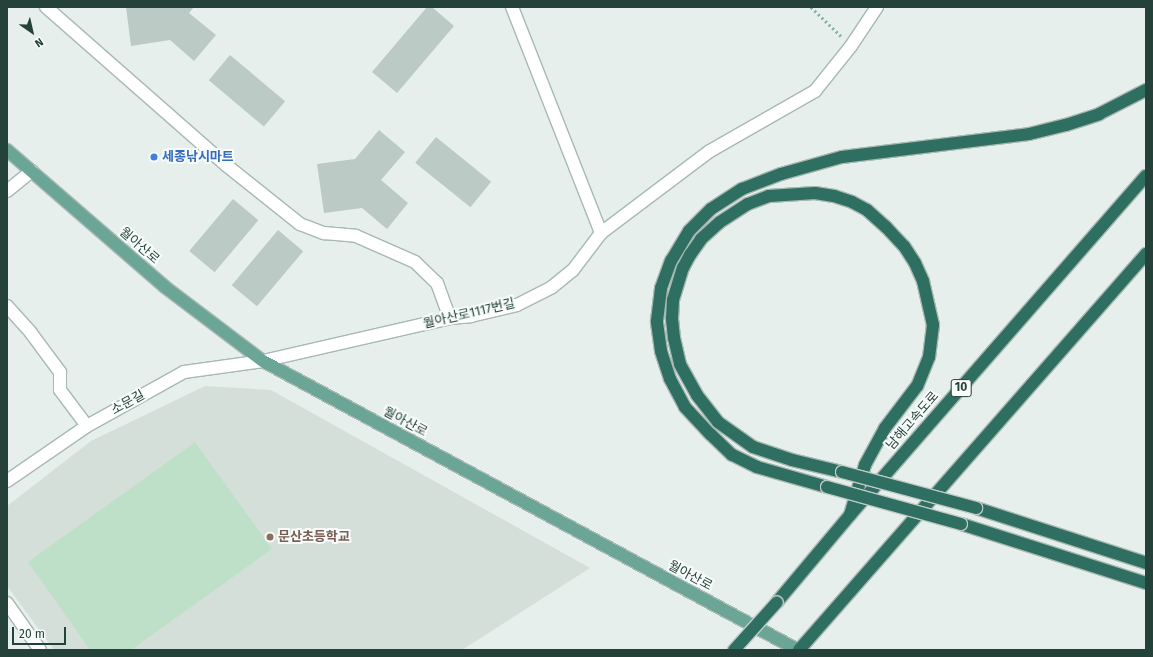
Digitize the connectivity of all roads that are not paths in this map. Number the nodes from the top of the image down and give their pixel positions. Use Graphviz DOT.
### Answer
graph roads {
  1 [pos="46,7"];
  2 [pos="512,7"];
  3 [pos="877,7"];
  4 [pos="1146,90"];
  5 [pos="7,150"];
  6 [pos="32,171"];
  7 [pos="1146,176"];
  8 [pos="7,191"];
  9 [pos="600,233"];
  10 [pos="1146,254"];
  11 [pos="7,306"];
  12 [pos="450,318"];
  13 [pos="263,361"];
  14 [pos="87,426"];
  15 [pos="7,481"];
  16 [pos="850,515"];
  17 [pos="1146,563"];
  18 [pos="1146,583"];
  19 [pos="7,603"];
  20 [pos="40,650"];
  21 [pos="734,650"];
  22 [pos="798,650"];
  1 -- 12 [label="street"];
  2 -- 9 [label="street"];
  3 -- 9 [label="street, 월아산로1117번길"];
  4 -- 18 [label="highway, bridge"];
  5 -- 6 [label="main road, 월아산로"];
  6 -- 8 [label="street"];
  6 -- 13 [label="main road, 월아산로"];
  7 -- 16 [label="highway, 남해고속도로 / 10"];
  9 -- 12 [label="street, 월아산로1117번길"];
  10 -- 22 [label="highway"];
  11 -- 14 [label="street"];
  12 -- 13 [label="street, 월아산로1117번길"];
  13 -- 14 [label="street, 소문길"];
  13 -- 22 [label="main road, 월아산로"];
  14 -- 15 [label="street, 소문길"];
  16 -- 17 [label="highway, bridge"];
  16 -- 21 [label="highway, 남해고속도로 / 10, bridge"];
  19 -- 20 [label="street"];
}
